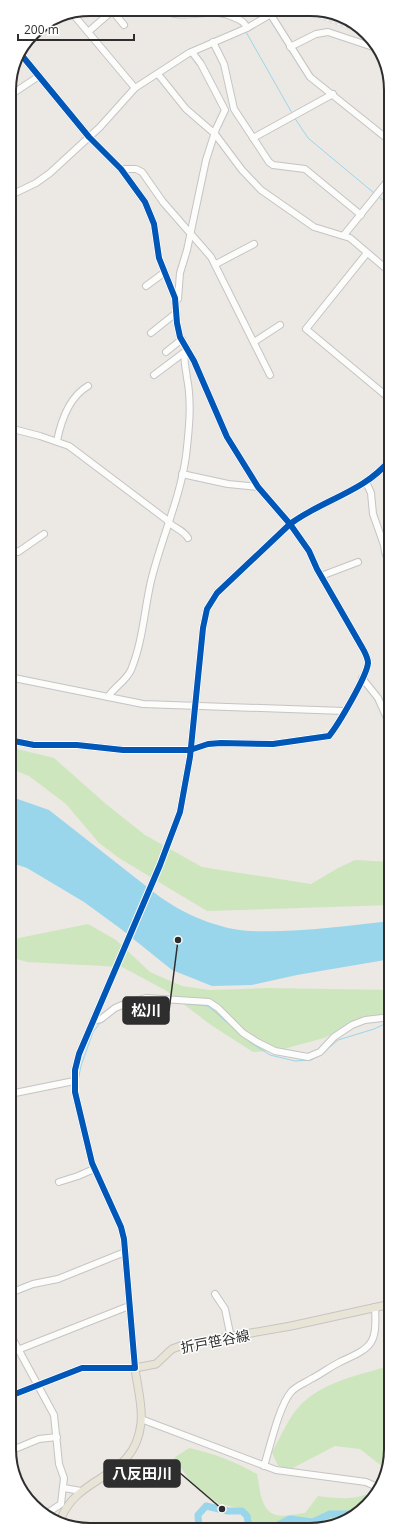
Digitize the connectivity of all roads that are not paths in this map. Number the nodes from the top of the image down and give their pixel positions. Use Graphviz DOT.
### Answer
graph roads {
  1 [pos="106,16"];
  2 [pos="117,16"];
  3 [pos="232,16"];
  4 [pos="269,16"];
  5 [pos="272,16"];
  6 [pos="76,17"];
  7 [pos="124,25"];
  8 [pos="247,28"];
  9 [pos="88,32"];
  10 [pos="213,42"];
  11 [pos="370,46"];
  12 [pos="290,47"];
  13 [pos="192,52"];
  14 [pos="24,58"];
  15 [pos="158,74"];
  16 [pos="39,76"];
  17 [pos="135,88"];
  18 [pos="16,91"];
  19 [pos="333,94"];
  20 [pos="225,108"];
  21 [pos="233,108"];
  22 [pos="214,133"];
  23 [pos="384,136"];
  24 [pos="89,137"];
  25 [pos="253,138"];
  26 [pos="121,169"];
  27 [pos="384,185"];
  28 [pos="16,192"];
  29 [pos="361,214"];
  30 [pos="190,235"];
  31 [pos="344,235"];
  32 [pos="254,244"];
  33 [pos="367,253"];
  34 [pos="216,264"];
  35 [pos="384,267"];
  36 [pos="165,272"];
  37 [pos="146,286"];
  38 [pos="175,302"];
  39 [pos="176,313"];
  40 [pos="280,326"];
  41 [pos="151,333"];
  42 [pos="182,339"];
  43 [pos="254,342"];
  44 [pos="186,350"];
  45 [pos="166,352"];
  46 [pos="154,375"];
  47 [pos="270,375"];
  48 [pos="88,386"];
  49 [pos="384,394"];
  50 [pos="16,430"];
  51 [pos="57,441"];
  52 [pos="384,467"];
  53 [pos="182,474"];
  54 [pos="366,482"];
  55 [pos="258,487"];
  56 [pos="168,522"];
  57 [pos="290,524"];
  58 [pos="44,534"];
  59 [pos="188,538"];
  60 [pos="384,549"];
  61 [pos="16,551"];
  62 [pos="358,562"];
  63 [pos="321,576"];
  64 [pos="16,678"];
  65 [pos="362,678"];
  66 [pos="108,697"];
  67 [pos="195,705"];
  68 [pos="344,711"];
  69 [pos="384,712"];
  70 [pos="16,741"];
  71 [pos="191,750"];
  72 [pos="384,1018"];
  73 [pos="93,1021"];
  74 [pos="74,1081"];
  75 [pos="16,1093"];
  76 [pos="94,1169"];
  77 [pos="59,1182"];
  78 [pos="125,1252"];
  79 [pos="16,1291"];
  80 [pos="215,1294"];
  81 [pos="384,1305"];
  82 [pos="129,1306"];
  83 [pos="375,1307"];
  84 [pos="231,1338"];
  85 [pos="16,1344"];
  86 [pos="19,1349"];
  87 [pos="16,1350"];
  88 [pos="135,1368"];
  89 [pos="39,1385"];
  90 [pos="16,1394"];
  91 [pos="141,1419"];
  92 [pos="57,1437"];
  93 [pos="16,1449"];
  94 [pos="264,1466"];
  95 [pos="374,1486"];
  96 [pos="64,1488"];
  97 [pos="81,1491"];
  98 [pos="63,1507"];
  99 [pos="51,1512"];
  100 [pos="61,1517"];
  1 -- 9 [label="street"];
  2 -- 7 [label="street"];
  3 -- 8 [label="street"];
  4 -- 8 [label="street"];
  5 -- 12 [label="street"];
  6 -- 9 [label="street"];
  8 -- 10 [label="street"];
  9 -- 17 [label="street"];
  10 -- 13 [label="street"];
  10 -- 21 [label="street"];
  11 -- 12 [label="street"];
  12 -- 19 [label="street"];
  13 -- 15 [label="street"];
  13 -- 20 [label="street"];
  14 -- 16 [label="street"];
  15 -- 17 [label="street"];
  15 -- 22 [label="street"];
  16 -- 18 [label="street"];
  16 -- 24 [label="street"];
  17 -- 24 [label="street"];
  19 -- 23 [label="street"];
  19 -- 25 [label="street"];
  20 -- 21 [label="street"];
  20 -- 22 [label="street"];
  21 -- 25 [label="street"];
  22 -- 30 [label="street"];
  22 -- 31 [label="street"];
  24 -- 26 [label="street"];
  24 -- 28 [label="street"];
  25 -- 29 [label="street"];
  26 -- 30 [label="street"];
  26 -- 36 [label="street"];
  27 -- 29 [label="street"];
  29 -- 31 [label="street"];
  30 -- 34 [label="street"];
  30 -- 38 [label="street"];
  31 -- 33 [label="street"];
  32 -- 34 [label="street"];
  33 -- 35 [label="street"];
  33 -- 49 [label="street"];
  34 -- 43 [label="street"];
  36 -- 37 [label="street"];
  36 -- 38 [label="street"];
  38 -- 39 [label="street"];
  39 -- 41 [label="street"];
  39 -- 42 [label="street"];
  40 -- 43 [label="street"];
  42 -- 44 [label="street"];
  42 -- 45 [label="street"];
  43 -- 47 [label="street"];
  44 -- 46 [label="street"];
  44 -- 53 [label="street"];
  44 -- 55 [label="street"];
  48 -- 51 [label="street"];
  50 -- 51 [label="street"];
  51 -- 56 [label="street"];
  52 -- 54 [label="street"];
  53 -- 55 [label="street"];
  53 -- 56 [label="street"];
  54 -- 57 [label="street"];
  54 -- 60 [label="street"];
  55 -- 57 [label="street"];
  56 -- 59 [label="street"];
  56 -- 66 [label="street"];
  57 -- 63 [label="street"];
  57 -- 67 [label="street"];
  58 -- 61 [label="street"];
  62 -- 63 [label="street"];
  63 -- 65 [label="street"];
  64 -- 66 [label="street"];
  65 -- 68 [label="street"];
  65 -- 69 [label="street"];
  66 -- 67 [label="street"];
  67 -- 68 [label="street"];
  67 -- 71 [label="street"];
  68 -- 71 [label="street"];
  70 -- 71 [label="street"];
  71 -- 73 [label="street"];
  72 -- 73 [label="street"];
  73 -- 74 [label="street"];
  74 -- 75 [label="street"];
  74 -- 76 [label="street"];
  76 -- 77 [label="street"];
  76 -- 78 [label="street"];
  78 -- 79 [label="street"];
  78 -- 82 [label="street"];
  80 -- 84 [label="street"];
  81 -- 83 [label="main road, 折戸笹谷線"];
  82 -- 86 [label="street"];
  82 -- 88 [label="street"];
  83 -- 84 [label="main road, 折戸笹谷線"];
  83 -- 94 [label="street"];
  84 -- 88 [label="main road, 折戸笹谷線"];
  85 -- 86 [label="street"];
  86 -- 87 [label="street"];
  86 -- 89 [label="street"];
  88 -- 89 [label="street"];
  88 -- 91 [label="main road"];
  89 -- 90 [label="street"];
  89 -- 92 [label="street"];
  91 -- 94 [label="street"];
  91 -- 97 [label="main road"];
  92 -- 93 [label="street"];
  92 -- 96 [label="street"];
  94 -- 95 [label="street"];
  96 -- 97 [label="street"];
  96 -- 98 [label="street"];
  97 -- 98 [label="main road"];
  98 -- 99 [label="street"];
  98 -- 100 [label="main road"];
}
